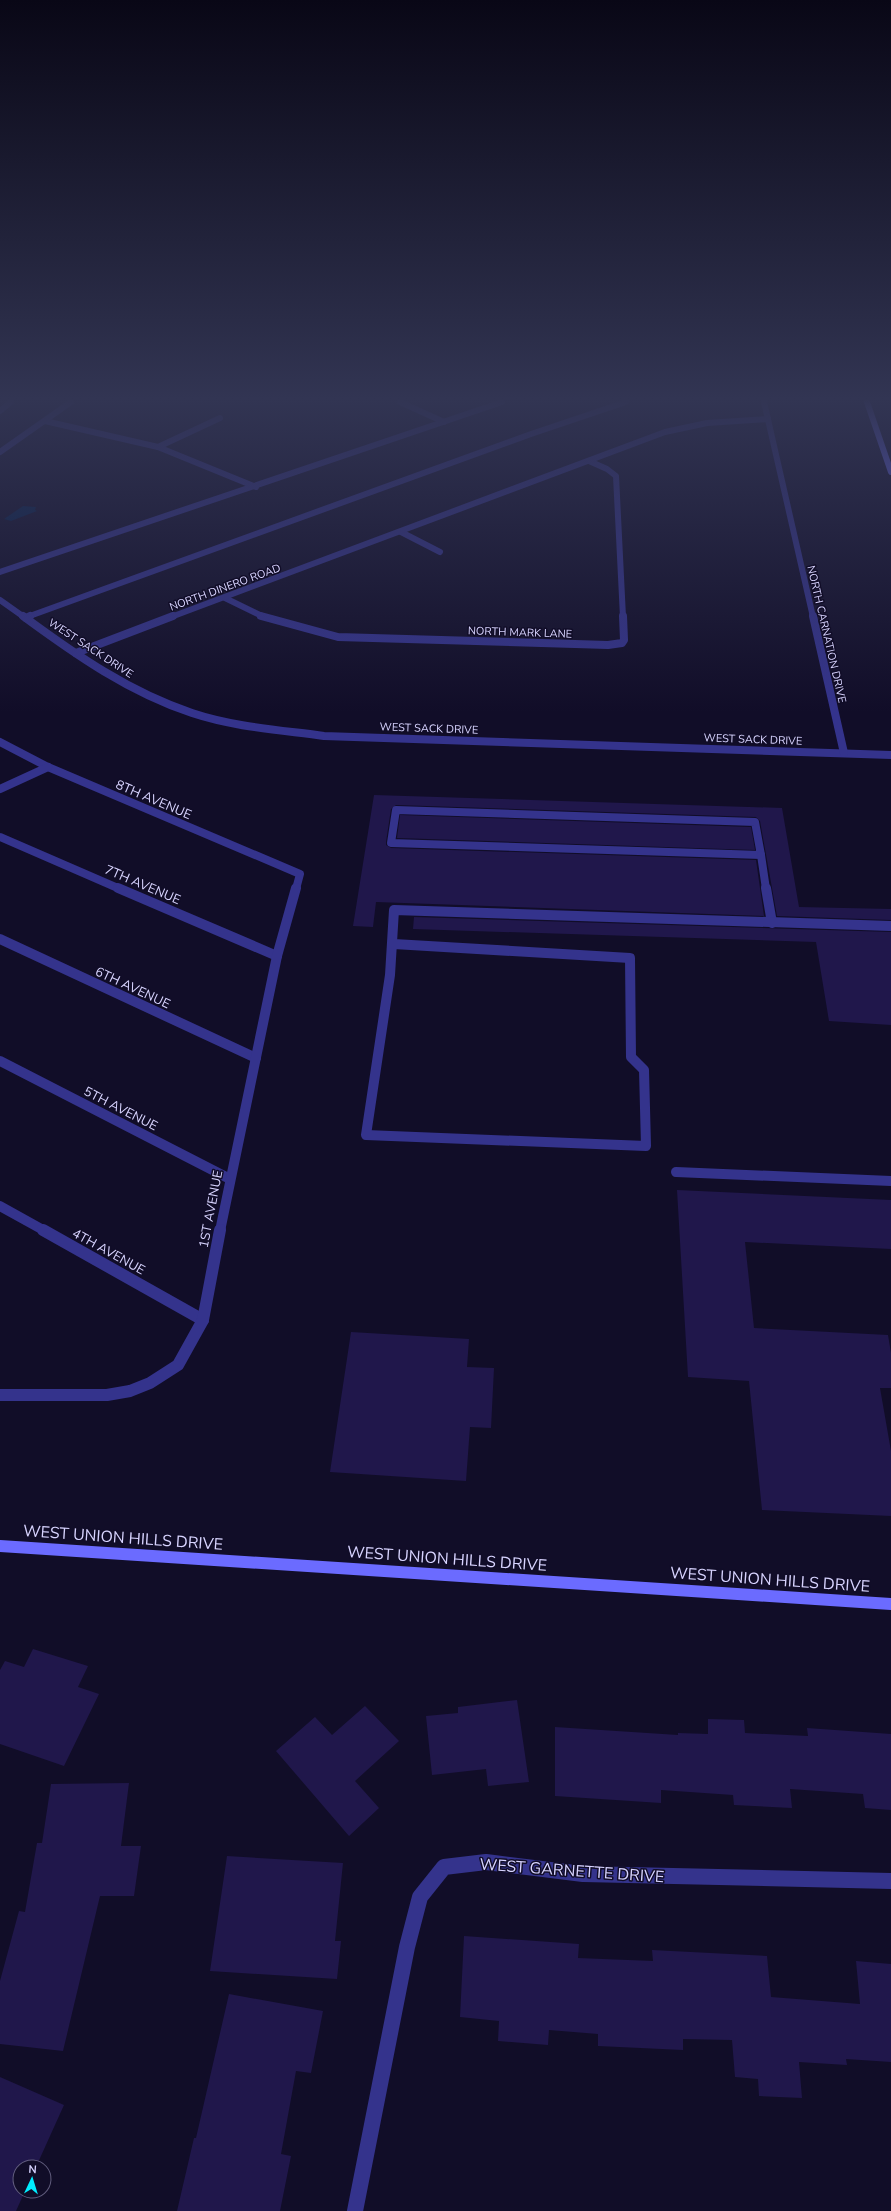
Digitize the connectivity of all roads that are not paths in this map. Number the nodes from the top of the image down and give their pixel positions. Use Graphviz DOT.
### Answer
graph roads {
  1 [pos="201,505"];
  2 [pos="336,505"];
  3 [pos="472,505"];
  4 [pos="617,505"];
  5 [pos="788,505"];
  6 [pos="401,532"];
  7 [pos="440,552"];
  8 [pos="0,572"];
  9 [pos="226,598"];
  10 [pos="0,600"];
  11 [pos="26,618"];
  12 [pos="76,653"];
  13 [pos="0,742"];
  14 [pos="844,753"];
  15 [pos="891,755"];
  16 [pos="48,767"];
  17 [pos="0,789"];
  18 [pos="0,837"];
  19 [pos="761,855"];
  20 [pos="300,874"];
  21 [pos="772,922"];
  22 [pos="891,926"];
  23 [pos="0,940"];
  24 [pos="394,944"];
  25 [pos="276,956"];
  26 [pos="256,1058"];
  27 [pos="0,1061"];
  28 [pos="676,1172"];
  29 [pos="230,1179"];
  30 [pos="891,1181"];
  31 [pos="0,1206"];
  32 [pos="203,1320"];
  33 [pos="0,1395"];
  34 [pos="0,1546"];
  35 [pos="891,1604"];
  36 [pos="891,1881"];
  37 [pos="356,2211"];
  1 -- 8 [label="street"];
  2 -- 11 [label="street"];
  3 -- 6 [label="street, NORTH DINERO ROAD"];
  4 -- 9 [label="street, NORTH MARK LANE"];
  5 -- 14 [label="street, NORTH CARNATION DRIVE"];
  6 -- 7 [label="street"];
  6 -- 9 [label="street, NORTH DINERO ROAD"];
  9 -- 12 [label="street, NORTH DINERO ROAD"];
  10 -- 11 [label="street, WEST SACK DRIVE"];
  11 -- 12 [label="street, WEST SACK DRIVE"];
  12 -- 14 [label="street, WEST SACK DRIVE"];
  13 -- 16 [label="street, 8TH AVENUE"];
  14 -- 15 [label="street, WEST SACK DRIVE"];
  16 -- 17 [label="street"];
  16 -- 20 [label="street, 8TH AVENUE"];
  18 -- 25 [label="street, 7TH AVENUE"];
  19 -- 19 [label="street"];
  19 -- 21 [label="street"];
  20 -- 25 [label="street, 1ST AVENUE"];
  21 -- 22 [label="street"];
  21 -- 24 [label="street"];
  23 -- 26 [label="street, 6TH AVENUE"];
  24 -- 24 [label="street"];
  25 -- 26 [label="street, 1ST AVENUE"];
  26 -- 29 [label="street, 1ST AVENUE"];
  27 -- 29 [label="street, 5TH AVENUE"];
  28 -- 30 [label="street"];
  29 -- 32 [label="street, 1ST AVENUE"];
  31 -- 32 [label="street, 4TH AVENUE"];
  32 -- 33 [label="street, 1ST AVENUE"];
  34 -- 35 [label="main road, WEST UNION HILLS DRIVE"];
  36 -- 37 [label="street, WEST GARNETTE DRIVE"];
}
